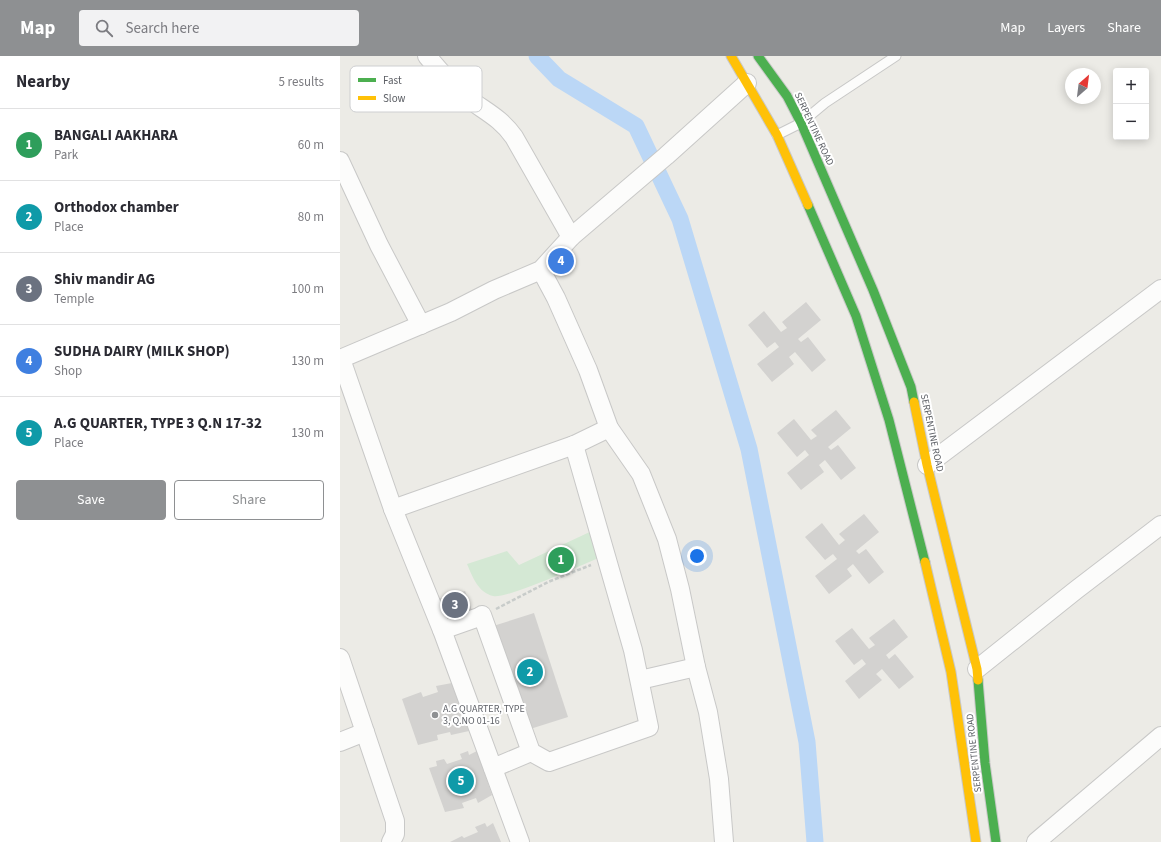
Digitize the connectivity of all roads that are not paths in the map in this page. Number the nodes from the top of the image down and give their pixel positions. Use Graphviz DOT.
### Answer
graph roads {
  1 [pos="427,56"];
  2 [pos="731,56"];
  3 [pos="758,56"];
  4 [pos="896,56"];
  5 [pos="436,66"];
  6 [pos="747,83"];
  7 [pos="482,107"];
  8 [pos="801,123"];
  9 [pos="777,135"];
  10 [pos="340,160"];
  11 [pos="835,200"];
  12 [pos="817,209"];
  13 [pos="571,237"];
  14 [pos="541,270"];
  15 [pos="1161,289"];
  16 [pos="874,290"];
  17 [pos="855,296"];
  18 [pos="421,325"];
  19 [pos="340,359"];
  20 [pos="609,428"];
  21 [pos="574,445"];
  22 [pos="927,464"];
  23 [pos="393,509"];
  24 [pos="1161,525"];
  25 [pos="442,630"];
  26 [pos="340,658"];
  27 [pos="696,667"];
  28 [pos="977,669"];
  29 [pos="640,680"];
  30 [pos="365,732"];
  31 [pos="1161,736"];
  32 [pos="340,742"];
  33 [pos="531,752"];
  34 [pos="494,768"];
  35 [pos="391,842"];
  36 [pos="520,842"];
  37 [pos="724,842"];
  38 [pos="976,842"];
  39 [pos="996,842"];
  40 [pos="1036,842"];
  1 -- 5 [label="street"];
  2 -- 6 [label="main road"];
  3 -- 8 [label="main road, SERPENTINE ROAD"];
  4 -- 8 [label="lane"];
  6 -- 9 [label="main road"];
  6 -- 13 [label="street"];
  7 -- 13 [label="street"];
  8 -- 9 [label="lane"];
  8 -- 11 [label="main road, SERPENTINE ROAD"];
  9 -- 12 [label="main road"];
  10 -- 18 [label="street"];
  11 -- 12 [label="main road"];
  11 -- 16 [label="main road, SERPENTINE ROAD"];
  12 -- 17 [label="main road"];
  13 -- 14 [label="street"];
  14 -- 18 [label="street"];
  14 -- 20 [label="street"];
  15 -- 22 [label="street"];
  16 -- 17 [label="main road"];
  16 -- 22 [label="main road, SERPENTINE ROAD"];
  17 -- 38 [label="main road"];
  18 -- 19 [label="street"];
  19 -- 23 [label="street"];
  20 -- 21 [label="street"];
  20 -- 27 [label="street"];
  21 -- 23 [label="street"];
  21 -- 29 [label="street"];
  22 -- 28 [label="main road, SERPENTINE ROAD"];
  23 -- 25 [label="street"];
  24 -- 28 [label="street"];
  25 -- 33 [label="street"];
  25 -- 34 [label="street"];
  26 -- 30 [label="street"];
  27 -- 29 [label="street"];
  27 -- 37 [label="street"];
  28 -- 39 [label="main road, SERPENTINE ROAD"];
  29 -- 33 [label="street"];
  30 -- 32 [label="street"];
  30 -- 35 [label="street"];
  31 -- 40 [label="street"];
  33 -- 34 [label="street"];
  34 -- 36 [label="street"];
}
